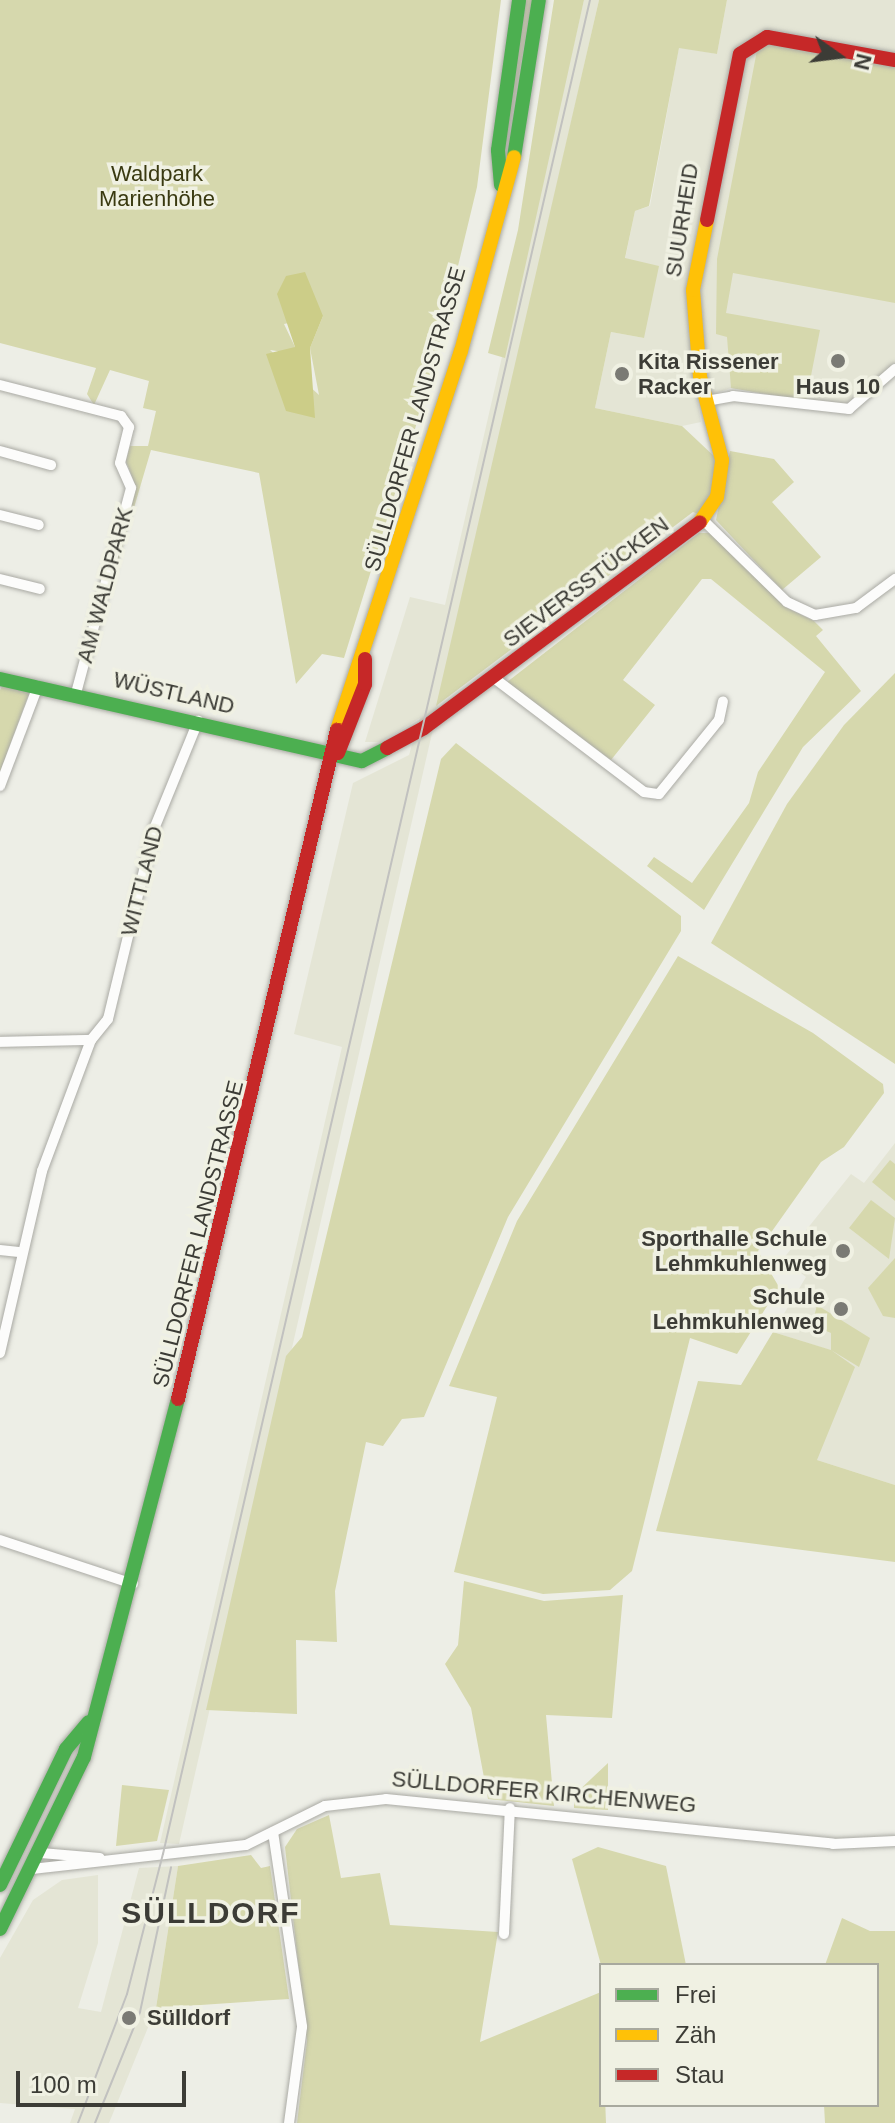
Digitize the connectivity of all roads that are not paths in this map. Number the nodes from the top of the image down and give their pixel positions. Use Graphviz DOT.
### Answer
graph roads {
  1 [pos="519,0"];
  2 [pos="539,0"];
  3 [pos="895,60"];
  4 [pos="501,189"];
  5 [pos="895,369"];
  6 [pos="0,385"];
  7 [pos="706,401"];
  8 [pos="0,451"];
  9 [pos="51,465"];
  10 [pos="0,515"];
  11 [pos="703,520"];
  12 [pos="39,525"];
  13 [pos="0,579"];
  14 [pos="895,579"];
  15 [pos="40,589"];
  16 [pos="494,678"];
  17 [pos="0,679"];
  18 [pos="38,686"];
  19 [pos="76,693"];
  20 [pos="723,701"];
  21 [pos="198,721"];
  22 [pos="337,754"];
  23 [pos="0,786"];
  24 [pos="91,1040"];
  25 [pos="0,1042"];
  26 [pos="0,1250"];
  27 [pos="19,1252"];
  28 [pos="0,1353"];
  29 [pos="0,1540"];
  30 [pos="133,1584"];
  31 [pos="90,1720"];
  32 [pos="510,1808"];
  33 [pos="273,1832"];
  34 [pos="895,1841"];
  35 [pos="41,1853"];
  36 [pos="102,1859"];
  37 [pos="32,1869"];
  38 [pos="4,1872"];
  39 [pos="0,1885"];
  40 [pos="0,1929"];
  41 [pos="504,1934"];
  42 [pos="289,2123"];
  1 -- 4 [label="main road, SÜLLDORFER LANDSTRASSE"];
  2 -- 4 [label="main road, SÜLLDORFER LANDSTRASSE"];
  3 -- 7 [label="main road, SUURHEID"];
  4 -- 22 [label="main road, SÜLLDORFER LANDSTRASSE"];
  5 -- 7 [label="street"];
  6 -- 19 [label="street, AM WALDPARK"];
  7 -- 11 [label="main road, SIEVERSSTÜCKEN"];
  8 -- 9 [label="street"];
  10 -- 12 [label="street"];
  11 -- 14 [label="street, SIEVERSSTÜCKEN"];
  11 -- 16 [label="main road, SIEVERSSTÜCKEN"];
  13 -- 15 [label="street"];
  16 -- 20 [label="street, SIEVERSSTÜCKEN"];
  16 -- 22 [label="main road, SIEVERSSTÜCKEN"];
  17 -- 18 [label="main road, WÜSTLAND"];
  18 -- 19 [label="main road, WÜSTLAND"];
  18 -- 23 [label="street"];
  19 -- 21 [label="main road, WÜSTLAND"];
  21 -- 22 [label="main road, WÜSTLAND"];
  21 -- 24 [label="street, WITTLAND"];
  22 -- 30 [label="main road, SÜLLDORFER LANDSTRASSE"];
  24 -- 25 [label="street"];
  24 -- 27 [label="street, WITTLAND"];
  26 -- 27 [label="street"];
  27 -- 28 [label="street, WITTLAND"];
  29 -- 30 [label="street"];
  30 -- 31 [label="main road, SÜLLDORFER LANDSTRASSE"];
  31 -- 35 [label="main road, SÜLLDORFER LANDSTRASSE"];
  31 -- 38 [label="main road, SÜLLDORFER LANDSTRASSE"];
  32 -- 33 [label="street, SÜLLDORFER KIRCHENWEG"];
  32 -- 34 [label="street, SÜLLDORFER KIRCHENWEG"];
  32 -- 41 [label="street"];
  33 -- 36 [label="street, SÜLLDORFER KIRCHENWEG"];
  33 -- 42 [label="street"];
  35 -- 36 [label="street, SÜLLDORFER KIRCHENWEG"];
  35 -- 37 [label="main road, SÜLLDORFER LANDSTRASSE"];
  35 -- 38 [label="main road"];
  36 -- 37 [label="street, SÜLLDORFER KIRCHENWEG"];
  37 -- 38 [label="main road, SÜLLDORFER KIRCHENWEG"];
  37 -- 40 [label="main road, SÜLLDORFER LANDSTRASSE"];
  38 -- 39 [label="main road, SÜLLDORFER LANDSTRASSE"];
}
